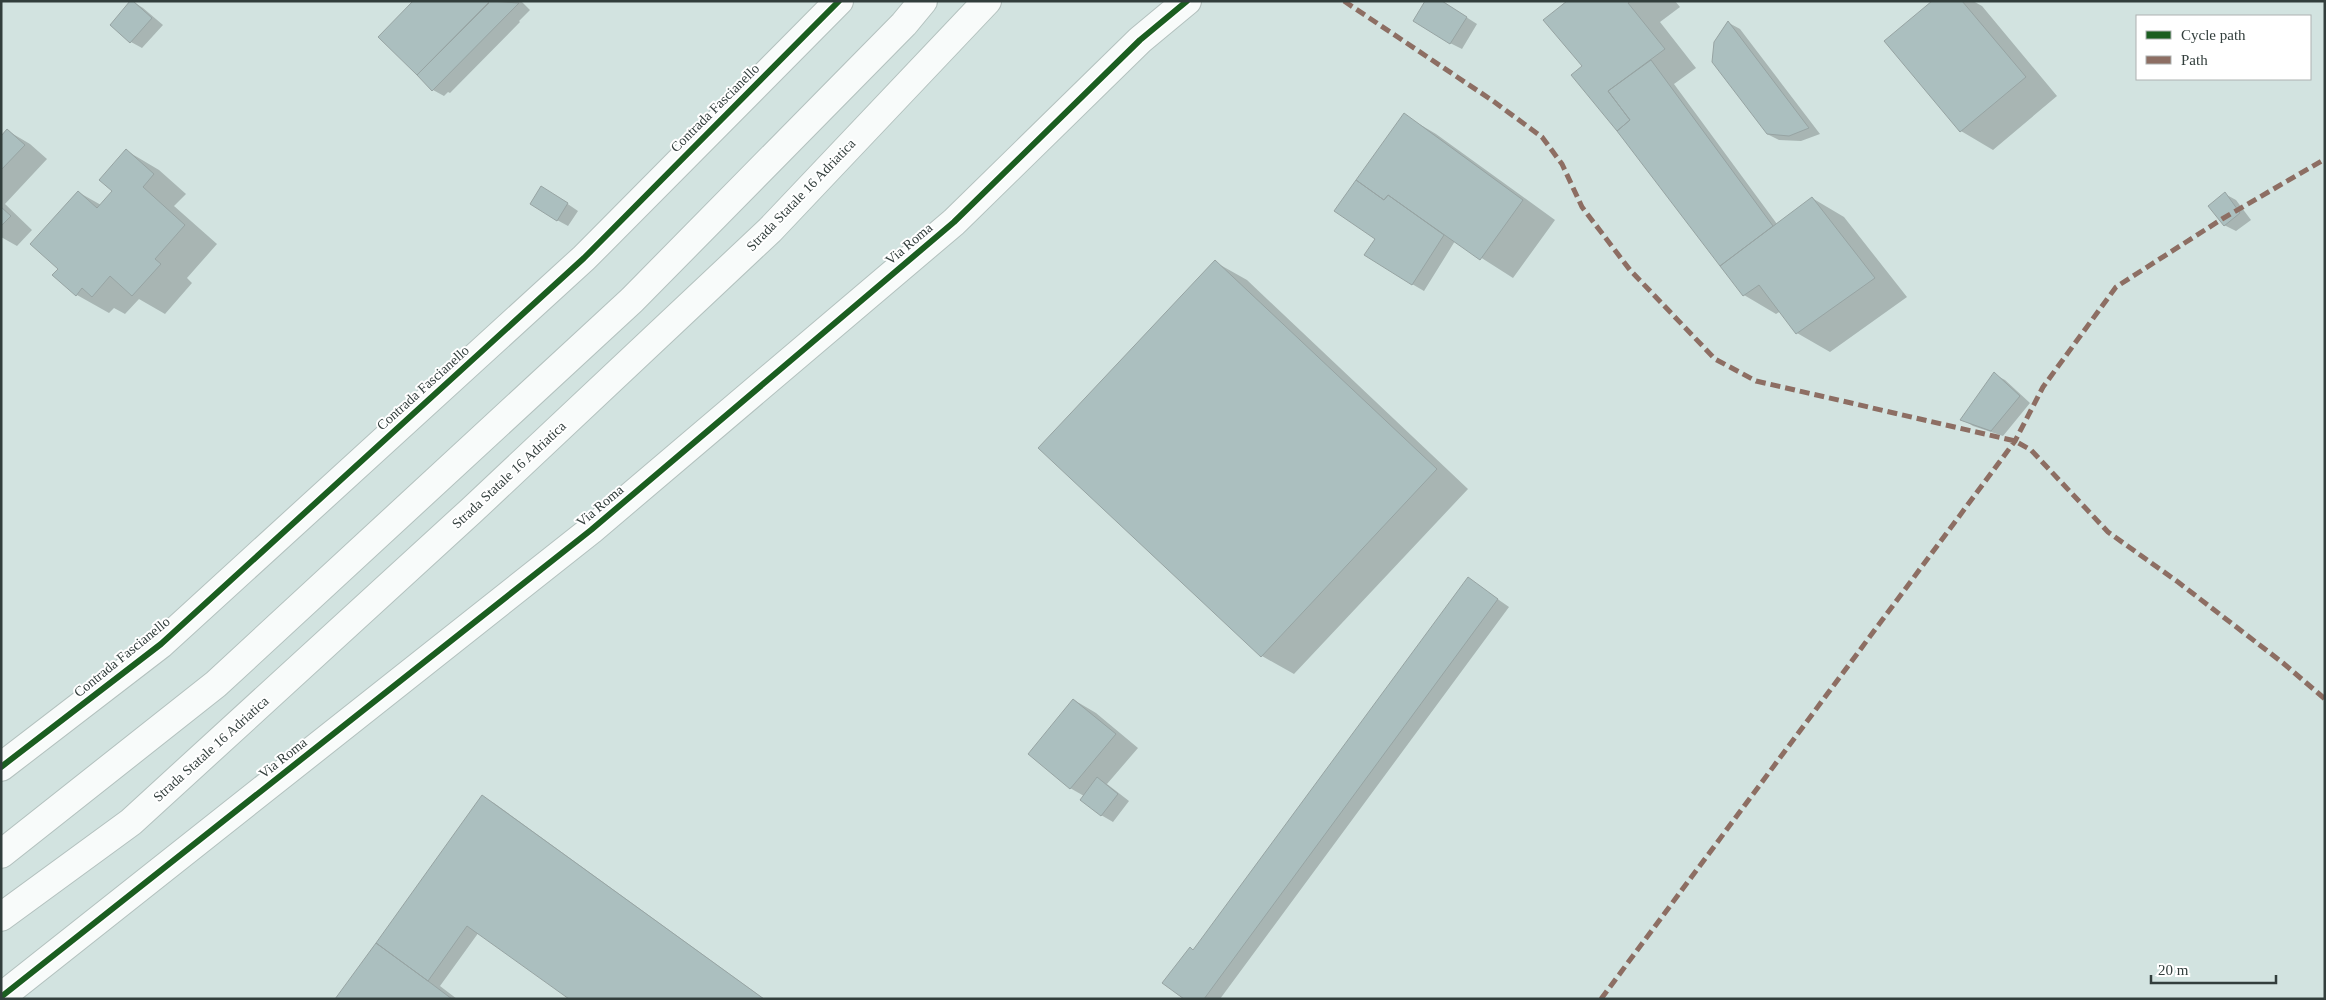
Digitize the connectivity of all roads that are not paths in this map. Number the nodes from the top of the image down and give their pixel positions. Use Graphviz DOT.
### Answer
graph roads {
  1 [pos="839,1"];
  2 [pos="923,1"];
  3 [pos="987,1"];
  4 [pos="1187,1"];
  5 [pos="1,767"];
  6 [pos="1,854"];
  7 [pos="1,917"];
  8 [pos="1,997"];
  1 -- 5 [label="main road, Contrada Fascianello"];
  2 -- 6 [label="main road"];
  3 -- 7 [label="main road, Strada Statale 16 Adriatica"];
  4 -- 8 [label="main road, Via Roma"];
}
